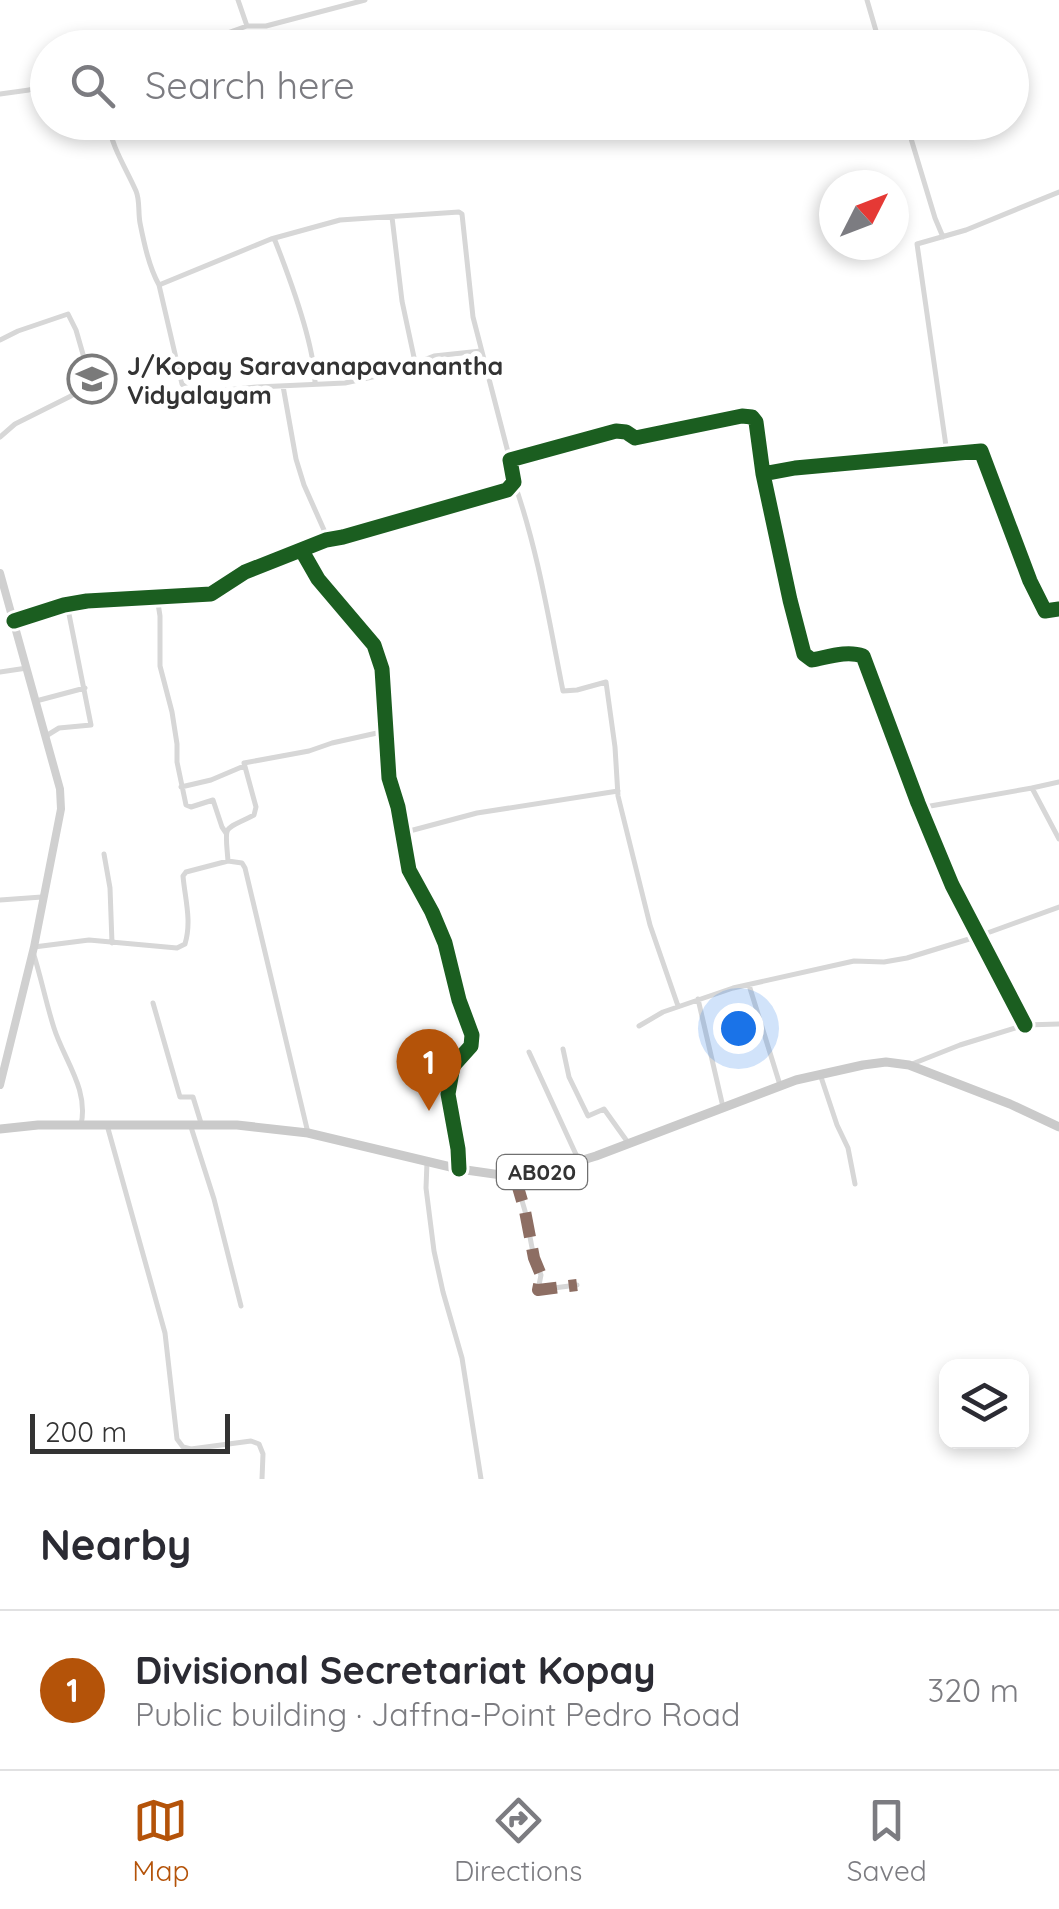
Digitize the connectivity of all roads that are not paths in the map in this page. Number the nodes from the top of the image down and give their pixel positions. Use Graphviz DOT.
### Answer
graph roads {
  1 [pos="238,0"];
  2 [pos="365,0"];
  3 [pos="867,0"];
  4 [pos="247,26"];
  5 [pos="236,30"];
  6 [pos="876,30"];
  7 [pos="30,90"];
  8 [pos="0,94"];
  9 [pos="113,140"];
  10 [pos="911,140"];
  11 [pos="1059,192"];
  12 [pos="392,216"];
  13 [pos="942,237"];
  14 [pos="274,238"];
  15 [pos="158,286"];
  16 [pos="0,340"];
  17 [pos="481,350"];
  18 [pos="414,362"];
  19 [pos="315,384"];
  20 [pos="283,386"];
  21 [pos="0,437"];
  22 [pos="947,453"];
  23 [pos="510,460"];
  24 [pos="763,474"];
  25 [pos="514,482"];
  26 [pos="328,539"];
  27 [pos="302,551"];
  28 [pos="0,573"];
  29 [pos="156,597"];
  30 [pos="67,604"];
  31 [pos="1059,608"];
  32 [pos="14,620"];
  33 [pos="27,668"];
  34 [pos="0,672"];
  35 [pos="85,688"];
  36 [pos="36,701"];
  37 [pos="386,731"];
  38 [pos="46,736"];
  39 [pos="245,766"];
  40 [pos="1059,782"];
  41 [pos="181,788"];
  42 [pos="1032,788"];
  43 [pos="618,792"];
  44 [pos="920,808"];
  45 [pos="226,833"];
  46 [pos="402,833"];
  47 [pos="1059,839"];
  48 [pos="104,854"];
  49 [pos="228,861"];
  50 [pos="45,897"];
  51 [pos="0,900"];
  52 [pos="1059,907"];
  53 [pos="979,936"];
  54 [pos="112,943"];
  55 [pos="34,949"];
  56 [pos="748,984"];
  57 [pos="698,998"];
  58 [pos="153,1002"];
  59 [pos="678,1006"];
  60 [pos="1059,1024"];
  61 [pos="1025,1025"];
  62 [pos="639,1026"];
  63 [pos="563,1048"];
  64 [pos="529,1052"];
  65 [pos="909,1065"];
  66 [pos="820,1074"];
  67 [pos="0,1085"];
  68 [pos="780,1085"];
  69 [pos="723,1108"];
  70 [pos="81,1125"];
  71 [pos="107,1125"];
  72 [pos="196,1126"];
  73 [pos="1059,1128"];
  74 [pos="0,1129"];
  75 [pos="308,1134"];
  76 [pos="629,1144"];
  77 [pos="427,1162"];
  78 [pos="579,1162"];
  79 [pos="458,1169"];
  80 [pos="515,1177"];
  81 [pos="855,1184"];
  82 [pos="577,1284"];
  83 [pos="241,1306"];
  84 [pos="262,1479"];
  85 [pos="481,1479"];
  1 -- 4 [label="street"];
  2 -- 4 [label="street"];
  3 -- 6 [label="street"];
  4 -- 5 [label="street"];
  7 -- 8 [label="street"];
  9 -- 15 [label="street"];
  10 -- 13 [label="street"];
  11 -- 13 [label="street"];
  12 -- 14 [label="street"];
  12 -- 17 [label="street"];
  12 -- 18 [label="street"];
  13 -- 22 [label="street"];
  14 -- 15 [label="street"];
  14 -- 19 [label="street"];
  15 -- 20 [label="street"];
  16 -- 21 [label="street"];
  17 -- 18 [label="street"];
  17 -- 23 [label="street"];
  18 -- 19 [label="street"];
  19 -- 20 [label="street"];
  20 -- 26 [label="street"];
  22 -- 24 [label="street"];
  22 -- 31 [label="street"];
  23 -- 24 [label="street"];
  23 -- 25 [label="street"];
  24 -- 44 [label="street"];
  25 -- 26 [label="street"];
  25 -- 43 [label="street"];
  26 -- 27 [label="street"];
  27 -- 29 [label="street"];
  27 -- 37 [label="street"];
  28 -- 32 [label="main road"];
  29 -- 30 [label="street"];
  29 -- 41 [label="street"];
  30 -- 32 [label="street"];
  30 -- 35 [label="street"];
  32 -- 33 [label="main road"];
  33 -- 34 [label="street"];
  33 -- 36 [label="main road"];
  35 -- 36 [label="street"];
  35 -- 38 [label="street"];
  36 -- 38 [label="main road"];
  37 -- 39 [label="street"];
  37 -- 46 [label="street"];
  38 -- 50 [label="main road"];
  39 -- 41 [label="street"];
  39 -- 45 [label="street"];
  40 -- 42 [label="street"];
  41 -- 45 [label="street"];
  42 -- 44 [label="street"];
  42 -- 47 [label="street"];
  43 -- 46 [label="street"];
  43 -- 59 [label="street"];
  44 -- 53 [label="street"];
  45 -- 49 [label="street"];
  46 -- 79 [label="street"];
  48 -- 54 [label="street"];
  49 -- 54 [label="street"];
  49 -- 75 [label="street"];
  50 -- 51 [label="street"];
  50 -- 55 [label="main road"];
  52 -- 53 [label="street"];
  53 -- 56 [label="street"];
  53 -- 61 [label="street"];
  54 -- 55 [label="street"];
  55 -- 67 [label="main road"];
  55 -- 70 [label="street"];
  56 -- 57 [label="street"];
  56 -- 68 [label="street"];
  57 -- 59 [label="street"];
  57 -- 69 [label="street"];
  58 -- 72 [label="street"];
  59 -- 62 [label="street"];
  60 -- 61 [label="street"];
  61 -- 65 [label="street"];
  63 -- 76 [label="street"];
  64 -- 78 [label="street"];
  65 -- 66 [label="main road, AB020"];
  65 -- 73 [label="main road, AB020"];
  66 -- 68 [label="main road, AB020"];
  66 -- 81 [label="street"];
  68 -- 69 [label="main road, AB020"];
  69 -- 76 [label="main road, AB020"];
  70 -- 71 [label="main road, AB020"];
  70 -- 74 [label="main road, AB020"];
  71 -- 72 [label="main road, AB020"];
  71 -- 84 [label="street"];
  72 -- 75 [label="main road, AB020"];
  72 -- 83 [label="street"];
  75 -- 77 [label="main road, AB020"];
  76 -- 78 [label="main road, AB020"];
  77 -- 79 [label="main road, AB020"];
  77 -- 85 [label="street"];
  78 -- 80 [label="main road, AB020"];
  79 -- 80 [label="main road, AB020"];
  80 -- 82 [label="street"];
}
